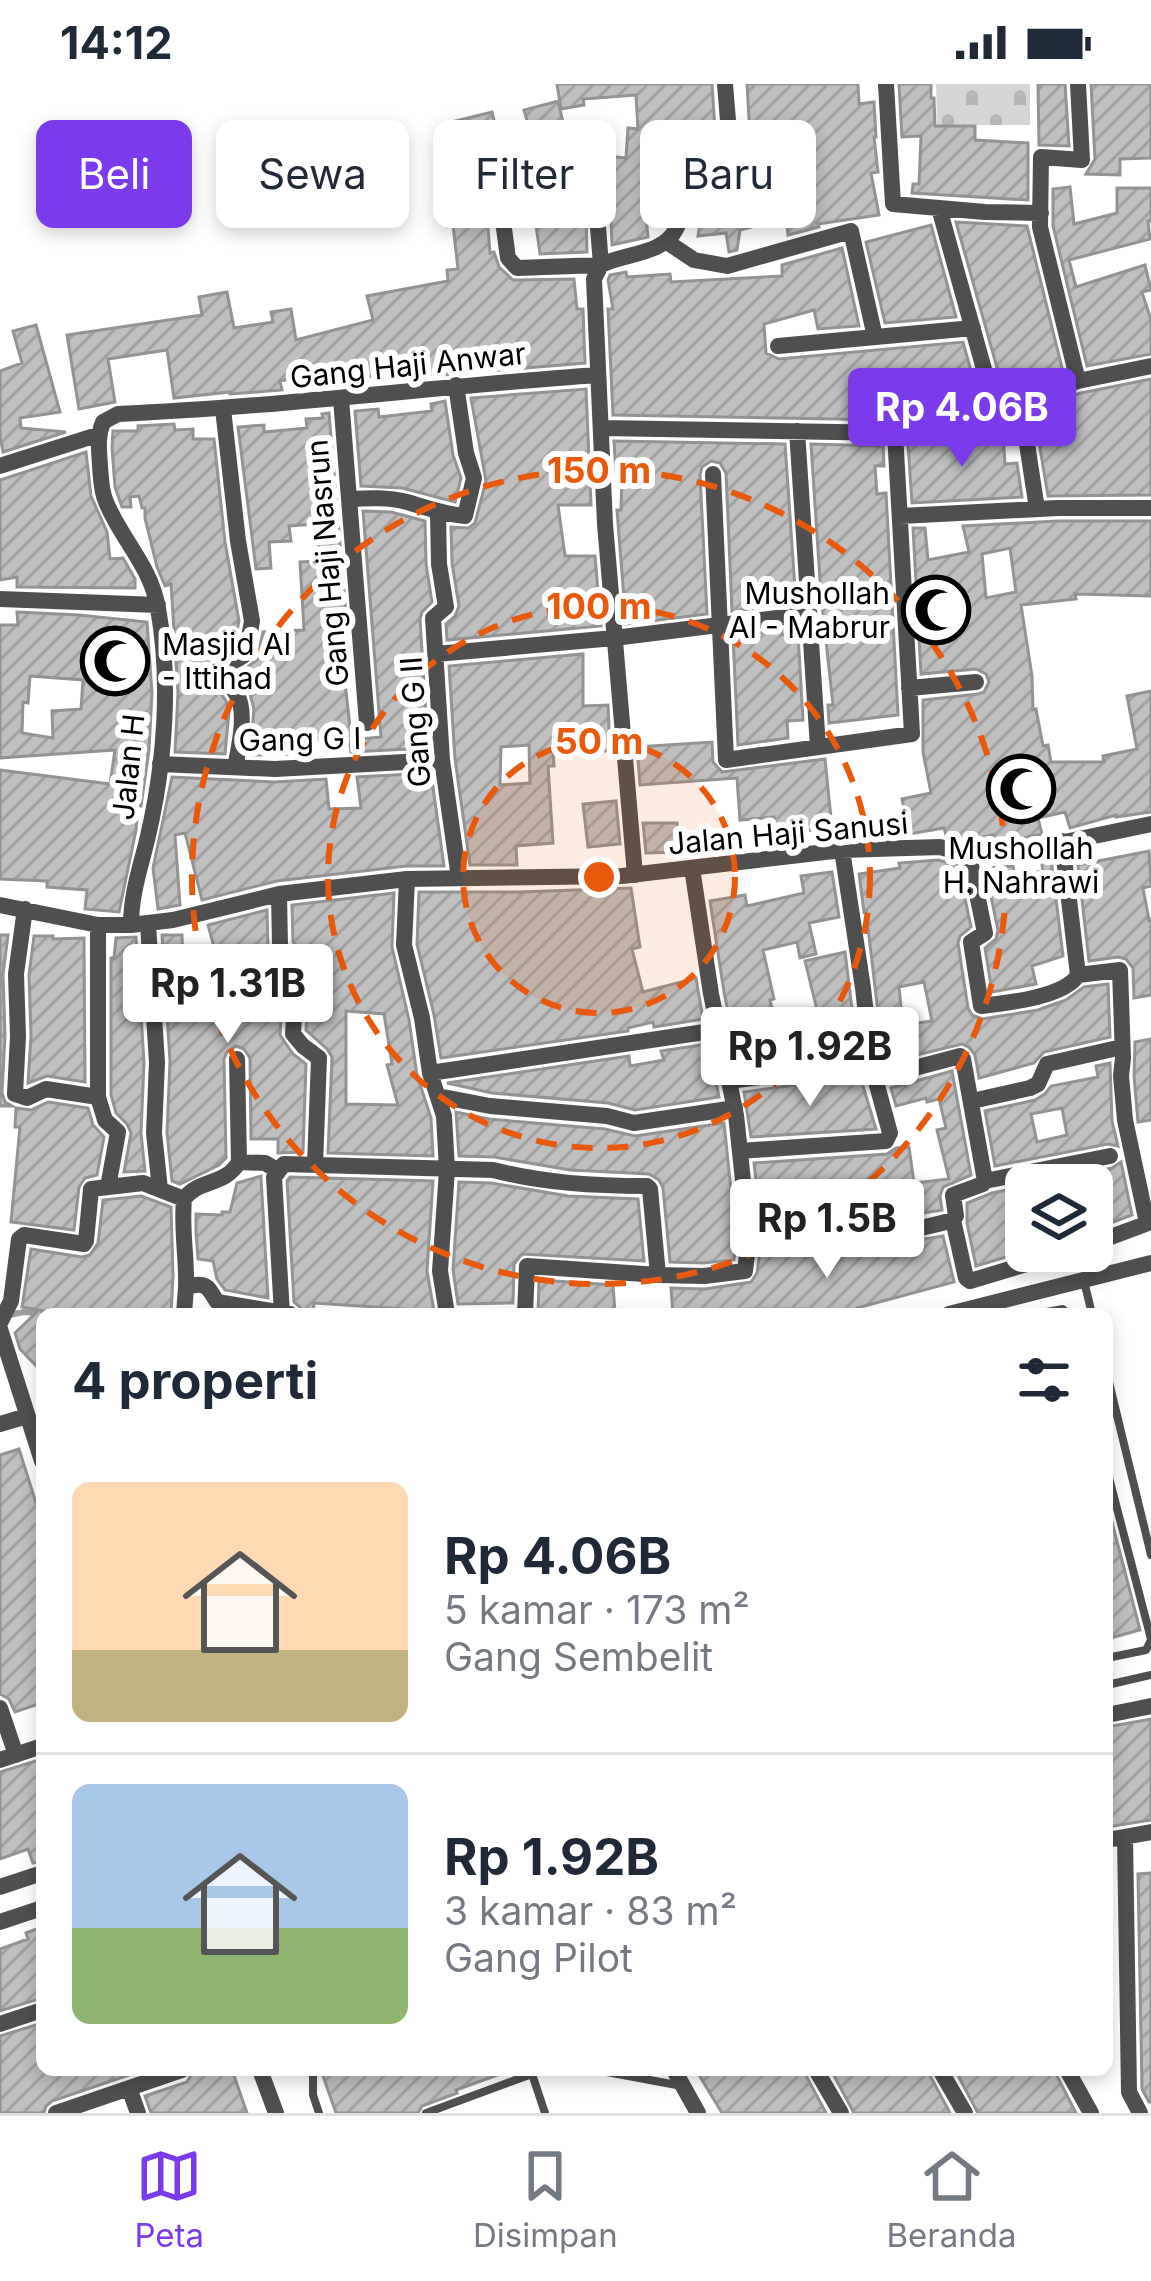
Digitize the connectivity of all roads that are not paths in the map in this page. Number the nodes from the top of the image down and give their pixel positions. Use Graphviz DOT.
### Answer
graph roads {
  1 [pos="725,84"];
  2 [pos="886,84"];
  3 [pos="1078,84"];
  4 [pos="939,208"];
  5 [pos="1041,213"];
  6 [pos="504,228"];
  7 [pos="598,228"];
  8 [pos="668,242"];
  9 [pos="601,265"];
  10 [pos="973,328"];
  11 [pos="875,337"];
  12 [pos="778,346"];
  13 [pos="1151,366"];
  14 [pos="598,375"];
  15 [pos="1078,381"];
  16 [pos="456,385"];
  17 [pos="340,399"];
  18 [pos="994,405"];
  19 [pos="223,410"];
  20 [pos="601,428"];
  21 [pos="797,431"];
  22 [pos="895,434"];
  23 [pos="98,435"];
  24 [pos="1027,444"];
  25 [pos="0,466"];
  26 [pos="713,474"];
  27 [pos="349,499"];
  28 [pos="1151,508"];
  29 [pos="1037,509"];
  30 [pos="438,514"];
  31 [pos="900,516"];
  32 [pos="0,599"];
  33 [pos="158,605"];
  34 [pos="809,614"];
  35 [pos="720,624"];
  36 [pos="614,638"];
  37 [pos="436,654"];
  38 [pos="976,682"];
  39 [pos="909,688"];
  40 [pos="367,722"];
  41 [pos="818,747"];
  42 [pos="442,760"];
  43 [pos="160,764"];
  44 [pos="235,767"];
  45 [pos="1151,825"];
  46 [pos="1062,841"];
  47 [pos="842,850"];
  48 [pos="969,855"];
  49 [pos="692,868"];
  50 [pos="635,874"];
  51 [pos="459,878"];
  52 [pos="407,879"];
  53 [pos="278,894"];
  54 [pos="0,905"];
  55 [pos="26,909"];
  56 [pos="139,924"];
  57 [pos="98,925"];
  58 [pos="1078,975"];
  59 [pos="718,1030"];
  60 [pos="1122,1047"];
  61 [pos="237,1059"];
  62 [pos="873,1070"];
  63 [pos="430,1073"];
  64 [pos="729,1081"];
  65 [pos="438,1096"];
  66 [pos="98,1097"];
  67 [pos="972,1100"];
  68 [pos="735,1108"];
  69 [pos="740,1151"];
  70 [pos="1110,1156"];
  71 [pos="239,1162"];
  72 [pos="315,1165"];
  73 [pos="277,1170"];
  74 [pos="447,1170"];
  75 [pos="985,1181"];
  76 [pos="108,1186"];
  77 [pos="160,1189"];
  78 [pos="184,1198"];
  79 [pos="953,1220"];
  80 [pos="1149,1222"];
  81 [pos="1113,1236"];
  82 [pos="749,1237"];
  83 [pos="1151,1263"];
  84 [pos="1005,1270"];
  85 [pos="658,1275"];
  86 [pos="1084,1281"];
  87 [pos="186,1287"];
  88 [pos="184,1308"];
  89 [pos="252,1308"];
  90 [pos="286,1308"];
  91 [pos="446,1308"];
  92 [pos="526,1308"];
  93 [pos="974,1308"];
  94 [pos="1091,1308"];
  95 [pos="0,1326"];
  96 [pos="1113,1399"];
  97 [pos="34,1414"];
  98 [pos="0,1424"];
  99 [pos="1113,1493"];
  100 [pos="1151,1555"];
  101 [pos="1151,1639"];
  102 [pos="1113,1657"];
  103 [pos="1151,1675"];
  104 [pos="1113,1684"];
  105 [pos="1151,1706"];
  106 [pos="0,1708"];
  107 [pos="1113,1714"];
  108 [pos="8,1757"];
  109 [pos="1151,1832"];
  110 [pos="1116,1839"];
  111 [pos="36,1875"];
  112 [pos="0,1887"];
  113 [pos="36,1910"];
  114 [pos="0,1922"];
  115 [pos="1116,1938"];
  116 [pos="36,2012"];
  117 [pos="0,2024"];
  118 [pos="164,2076"];
  119 [pos="262,2076"];
  120 [pos="313,2076"];
  121 [pos="521,2076"];
  122 [pos="532,2076"];
  123 [pos="819,2076"];
  124 [pos="943,2076"];
  125 [pos="1070,2076"];
  126 [pos="679,2078"];
  127 [pos="129,2088"];
  128 [pos="1146,2112"];
  129 [pos="56,2113"];
  130 [pos="138,2113"];
  131 [pos="276,2113"];
  132 [pos="319,2113"];
  133 [pos="426,2113"];
  134 [pos="545,2113"];
  135 [pos="698,2113"];
  136 [pos="841,2113"];
  137 [pos="965,2113"];
  138 [pos="1091,2113"];
  1 -- 8 [label="street"];
  2 -- 4 [label="street"];
  3 -- 5 [label="street"];
  4 -- 5 [label="street"];
  4 -- 10 [label="street"];
  5 -- 15 [label="street"];
  6 -- 9 [label="street"];
  7 -- 9 [label="street"];
  8 -- 9 [label="street"];
  8 -- 11 [label="street"];
  9 -- 14 [label="street"];
  10 -- 11 [label="street"];
  10 -- 18 [label="street"];
  11 -- 12 [label="street"];
  13 -- 15 [label="street"];
  14 -- 16 [label="street, Gang Haji Anwar"];
  14 -- 20 [label="street"];
  15 -- 18 [label="street"];
  16 -- 17 [label="street, Gang Haji Anwar"];
  16 -- 30 [label="street"];
  17 -- 19 [label="street, Gang Haji Anwar"];
  17 -- 27 [label="street, Gang Haji Nasrun"];
  18 -- 22 [label="street"];
  19 -- 23 [label="street, Gang Haji Anwar"];
  19 -- 44 [label="street"];
  20 -- 21 [label="street"];
  20 -- 36 [label="street"];
  21 -- 22 [label="street"];
  21 -- 34 [label="street"];
  22 -- 31 [label="street"];
  23 -- 25 [label="street"];
  23 -- 33 [label="street, Jalan H"];
  24 -- 29 [label="street"];
  26 -- 35 [label="street"];
  27 -- 30 [label="street"];
  27 -- 40 [label="street, Gang Haji Nasrun"];
  28 -- 29 [label="street"];
  29 -- 31 [label="street"];
  30 -- 37 [label="street, Gang G II"];
  31 -- 39 [label="street"];
  32 -- 33 [label="street"];
  33 -- 43 [label="street, Jalan H"];
  34 -- 35 [label="street"];
  34 -- 41 [label="street"];
  35 -- 36 [label="street"];
  35 -- 41 [label="street"];
  36 -- 37 [label="street"];
  36 -- 50 [label="street"];
  37 -- 42 [label="street, Gang G II"];
  38 -- 39 [label="street"];
  39 -- 41 [label="street"];
  42 -- 44 [label="street, Gang G I"];
  42 -- 51 [label="street, Gang G II"];
  43 -- 44 [label="street, Gang G I"];
  43 -- 56 [label="street, Jalan H"];
  45 -- 46 [label="street, Jalan Haji Sanusi"];
  46 -- 48 [label="street, Jalan Haji Sanusi"];
  46 -- 58 [label="street"];
  47 -- 48 [label="street, Jalan Haji Sanusi"];
  47 -- 49 [label="street, Jalan Haji Sanusi"];
  47 -- 62 [label="street"];
  48 -- 58 [label="street"];
  49 -- 50 [label="street, Jalan Haji Sanusi"];
  49 -- 59 [label="street"];
  50 -- 51 [label="street, Jalan Haji Sanusi"];
  51 -- 52 [label="street, Jalan Haji Sanusi"];
  52 -- 53 [label="street, Jalan Haji Sanusi"];
  52 -- 63 [label="street"];
  53 -- 56 [label="street, Jalan Haji Sanusi"];
  53 -- 72 [label="street"];
  54 -- 55 [label="street, Jalan Haji Sanusi"];
  55 -- 57 [label="street, Jalan Haji Sanusi"];
  55 -- 66 [label="street"];
  56 -- 57 [label="street, Jalan Haji Sanusi"];
  56 -- 77 [label="street, Jalan H"];
  57 -- 66 [label="street"];
  58 -- 60 [label="street"];
  59 -- 63 [label="street"];
  59 -- 64 [label="street"];
  60 -- 67 [label="street"];
  60 -- 80 [label="street"];
  61 -- 71 [label="street"];
  62 -- 64 [label="street"];
  62 -- 67 [label="street"];
  62 -- 69 [label="street"];
  63 -- 65 [label="street"];
  64 -- 68 [label="street"];
  65 -- 68 [label="street"];
  65 -- 74 [label="street"];
  66 -- 76 [label="street"];
  67 -- 75 [label="street"];
  68 -- 69 [label="street"];
  69 -- 82 [label="street"];
  70 -- 75 [label="street"];
  71 -- 73 [label="street"];
  71 -- 78 [label="street"];
  72 -- 73 [label="street"];
  72 -- 74 [label="street"];
  73 -- 90 [label="street"];
  74 -- 85 [label="street"];
  74 -- 91 [label="street"];
  75 -- 79 [label="street"];
  76 -- 77 [label="street"];
  76 -- 95 [label="street"];
  77 -- 78 [label="street"];
  78 -- 87 [label="street"];
  79 -- 82 [label="street"];
  79 -- 84 [label="street"];
  80 -- 81 [label="street"];
  82 -- 85 [label="street"];
  83 -- 86 [label="street"];
  85 -- 92 [label="street"];
  86 -- 93 [label="street"];
  86 -- 94 [label="lane"];
  87 -- 88 [label="street"];
  87 -- 89 [label="street"];
  95 -- 97 [label="street"];
  96 -- 100 [label="lane"];
  97 -- 98 [label="street"];
  99 -- 101 [label="lane"];
  101 -- 102 [label="lane"];
  103 -- 104 [label="lane"];
  105 -- 107 [label="street"];
  106 -- 108 [label="street"];
  109 -- 110 [label="street"];
  110 -- 115 [label="street"];
  111 -- 112 [label="street"];
  113 -- 114 [label="street"];
  115 -- 128 [label="street"];
  116 -- 117 [label="street"];
  118 -- 127 [label="street"];
  119 -- 131 [label="street"];
  120 -- 132 [label="lane"];
  121 -- 133 [label="lane"];
  122 -- 134 [label="lane"];
  123 -- 136 [label="street"];
  124 -- 137 [label="street"];
  125 -- 138 [label="street"];
  126 -- 135 [label="street"];
  127 -- 129 [label="street"];
  127 -- 130 [label="street"];
}
